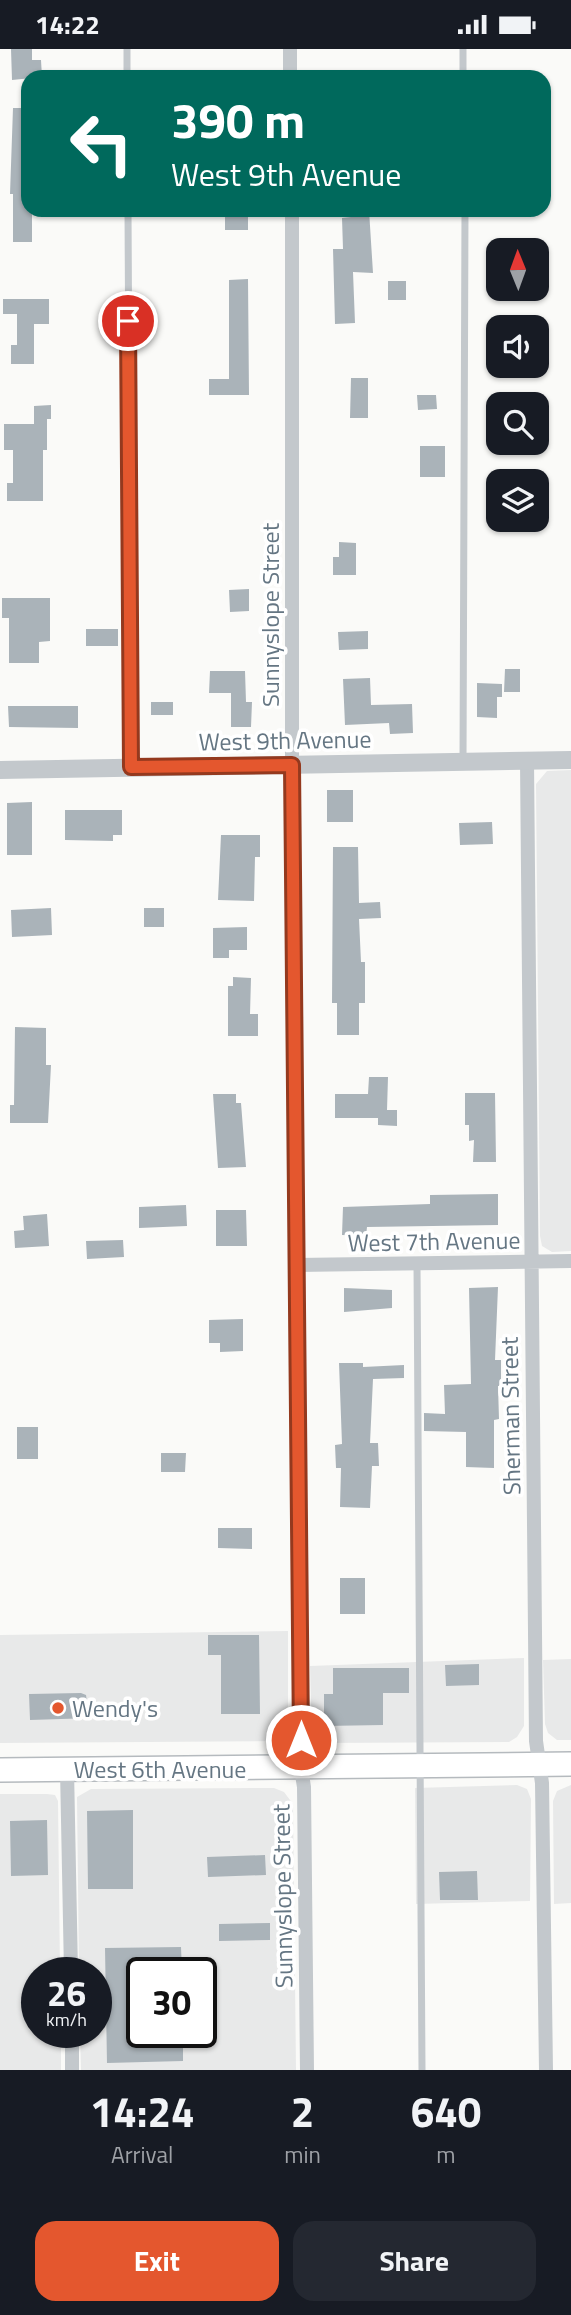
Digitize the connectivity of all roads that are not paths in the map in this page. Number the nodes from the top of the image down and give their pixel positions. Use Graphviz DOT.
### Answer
graph roads {
  1 [pos="127,49"];
  2 [pos="290,49"];
  3 [pos="463,49"];
  4 [pos="127,70"];
  5 [pos="290,70"];
  6 [pos="463,70"];
  7 [pos="128,217"];
  8 [pos="292,217"];
  9 [pos="465,217"];
  10 [pos="571,760"];
  11 [pos="527,761"];
  12 [pos="463,762"];
  13 [pos="292,765"];
  14 [pos="131,767"];
  15 [pos="0,769"];
  16 [pos="571,1261"];
  17 [pos="531,1262"];
  18 [pos="417,1264"];
  19 [pos="297,1265"];
  20 [pos="539,1764"];
  21 [pos="571,1764"];
  22 [pos="418,1765"];
  23 [pos="301,1768"];
  24 [pos="67,1769"];
  25 [pos="0,1770"];
  26 [pos="71,1957"];
  27 [pos="72,2048"];
  28 [pos="72,2070"];
  29 [pos="307,2070"];
  30 [pos="422,2070"];
  31 [pos="545,2070"];
  1 -- 4 [label="lane"];
  2 -- 5 [label="street"];
  3 -- 6 [label="lane"];
  7 -- 14 [label="lane"];
  8 -- 13 [label="street, Sunnyslope Street"];
  9 -- 12 [label="lane"];
  10 -- 11 [label="street, West 9th Avenue"];
  11 -- 12 [label="street, West 9th Avenue"];
  11 -- 17 [label="street, Sherman Street"];
  12 -- 13 [label="street, West 9th Avenue"];
  13 -- 14 [label="street, West 9th Avenue"];
  13 -- 19 [label="street, Sunnyslope Street"];
  14 -- 15 [label="street, West 9th Avenue"];
  16 -- 17 [label="street, West 7th Avenue"];
  17 -- 18 [label="street, West 7th Avenue"];
  17 -- 20 [label="street, Sherman Street"];
  18 -- 19 [label="street, West 7th Avenue"];
  18 -- 22 [label="lane"];
  19 -- 23 [label="street, Sunnyslope Street"];
  20 -- 21 [label="main road, West 6th Avenue"];
  20 -- 22 [label="main road, West 6th Avenue"];
  20 -- 31 [label="street, Sherman Street"];
  22 -- 23 [label="main road, West 6th Avenue"];
  22 -- 30 [label="lane"];
  23 -- 24 [label="main road, West 6th Avenue"];
  23 -- 29 [label="street, Sunnyslope Street"];
  24 -- 25 [label="main road, West 6th Avenue"];
  24 -- 26 [label="street"];
  27 -- 28 [label="street"];
}
